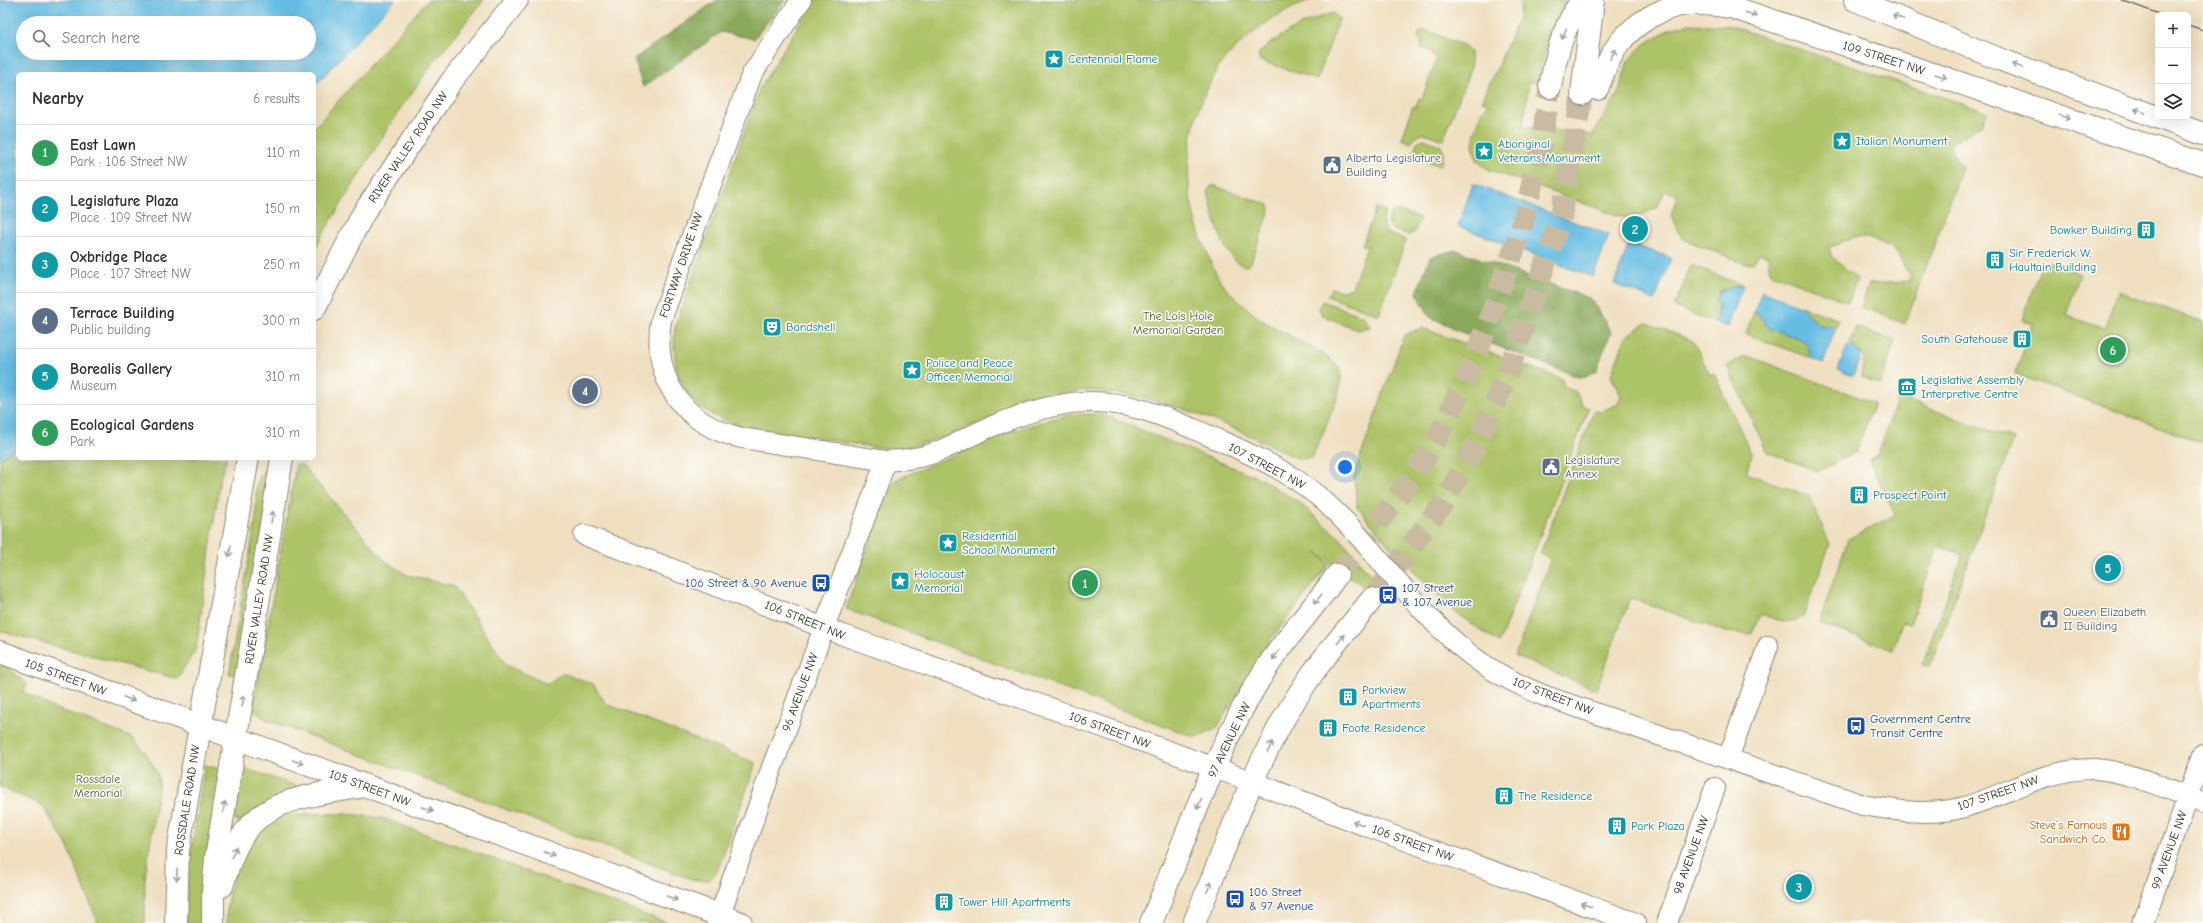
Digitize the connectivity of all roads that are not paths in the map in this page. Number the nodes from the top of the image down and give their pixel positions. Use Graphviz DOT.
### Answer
graph roads {
  1 [pos="517,0"];
  2 [pos="801,0"];
  3 [pos="1581,0"];
  4 [pos="1594,0"];
  5 [pos="1855,0"];
  6 [pos="1550,87"];
  7 [pos="1590,92"];
  8 [pos="2203,134"];
  9 [pos="2203,164"];
  10 [pos="316,308"];
  11 [pos="248,460"];
  12 [pos="282,460"];
  13 [pos="886,461"];
  14 [pos="584,535"];
  15 [pos="1337,575"];
  16 [pos="1372,599"];
  17 [pos="824,626"];
  18 [pos="1768,646"];
  19 [pos="0,652"];
  20 [pos="200,726"];
  21 [pos="236,740"];
  22 [pos="2203,755"];
  23 [pos="1728,759"];
  24 [pos="1214,768"];
  25 [pos="1253,782"];
  26 [pos="365,786"];
  27 [pos="1715,788"];
  28 [pos="2196,799"];
  29 [pos="213,919"];
  30 [pos="718,919"];
  31 [pos="176,923"];
  32 [pos="741,923"];
  33 [pos="1151,923"];
  34 [pos="1194,923"];
  35 [pos="1636,923"];
  36 [pos="1667,923"];
  37 [pos="2142,923"];
  1 -- 10 [label="main road, RIVER VALLEY ROAD NW"];
  2 -- 13 [label="street, FORTWAY DRIVE NW"];
  3 -- 6 [label="main road, one-way"];
  3 -- 7 [label="main road"];
  4 -- 7 [label="main road"];
  8 -- 5 [label="main road, one-way"];
  7 -- 9 [label="main road, 109 STREET NW, one-way"];
  11 -- 20 [label="main road, one-way"];
  21 -- 12 [label="main road, RIVER VALLEY ROAD NW, one-way"];
  13 -- 17 [label="street, 96 AVENUE NW"];
  13 -- 23 [label="street, 107 STREET NW"];
  14 -- 17 [label="street, 106 STREET NW"];
  15 -- 24 [label="main road, 97 AVENUE NW, one-way"];
  25 -- 16 [label="main road, one-way"];
  17 -- 24 [label="street, 106 STREET NW"];
  17 -- 30 [label="street, 96 AVENUE NW"];
  18 -- 23 [label="street"];
  19 -- 20 [label="main road, 105 STREET NW, one-way"];
  20 -- 21 [label="main road, 105 STREET NW"];
  20 -- 31 [label="main road, ROSSDALE ROAD NW, one-way"];
  21 -- 26 [label="main road, 105 STREET NW, one-way"];
  29 -- 21 [label="main road, one-way"];
  22 -- 28 [label="street, 99 AVENUE NW"];
  23 -- 28 [label="street, 107 STREET NW"];
  24 -- 25 [label="street, 106 STREET NW"];
  24 -- 33 [label="main road, 97 AVENUE NW, one-way"];
  34 -- 25 [label="main road, one-way"];
  35 -- 25 [label="street, 106 STREET NW, one-way"];
  29 -- 26 [label="main road, one-way"];
  26 -- 30 [label="main road, 105 STREET NW, one-way"];
  27 -- 36 [label="street, 98 AVENUE NW"];
  28 -- 37 [label="street, 99 AVENUE NW"];
  30 -- 32 [label="main road, 105 STREET NW"];
}
